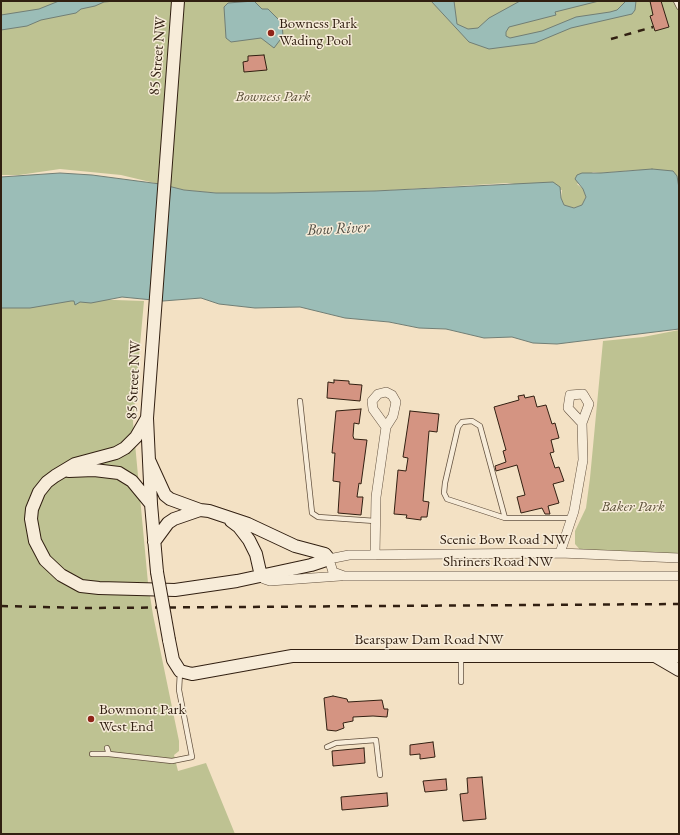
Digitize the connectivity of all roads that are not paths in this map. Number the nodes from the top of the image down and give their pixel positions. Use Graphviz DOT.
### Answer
graph roads {
  1 [pos="178,1"];
  2 [pos="676,1"];
  3 [pos="679,8"];
  4 [pos="300,401"];
  5 [pos="147,418"];
  6 [pos="582,423"];
  7 [pos="386,427"];
  8 [pos="149,460"];
  9 [pos="62,472"];
  10 [pos="151,504"];
  11 [pos="200,510"];
  12 [pos="227,517"];
  13 [pos="505,518"];
  14 [pos="572,518"];
  15 [pos="375,521"];
  16 [pos="154,542"];
  17 [pos="560,553"];
  18 [pos="375,555"];
  19 [pos="679,558"];
  20 [pos="329,559"];
  21 [pos="261,576"];
  22 [pos="344,576"];
  23 [pos="679,576"];
  24 [pos="461,656"];
  25 [pos="654,656"];
  26 [pos="679,656"];
  27 [pos="679,670"];
  28 [pos="180,671"];
  29 [pos="461,682"];
  30 [pos="327,746"];
  31 [pos="107,748"];
  32 [pos="92,754"];
  33 [pos="109,754"];
  34 [pos="380,775"];
  1 -- 5 [label="street, 85 Street NW"];
  2 -- 3 [label="lane"];
  4 -- 15 [label="lane"];
  5 -- 8 [label="street, 85 Street NW"];
  5 -- 9 [label="street"];
  6 -- 14 [label="street"];
  7 -- 15 [label="street"];
  8 -- 10 [label="street, 85 Street NW"];
  8 -- 11 [label="street"];
  9 -- 10 [label="street"];
  9 -- 21 [label="street"];
  10 -- 16 [label="street, 85 Street NW"];
  11 -- 12 [label="street"];
  11 -- 16 [label="street"];
  12 -- 20 [label="street"];
  12 -- 21 [label="street"];
  13 -- 13 [label="lane"];
  13 -- 14 [label="lane"];
  14 -- 17 [label="street"];
  15 -- 18 [label="street"];
  16 -- 28 [label="street, 85 Street NW, bridge"];
  17 -- 18 [label="street, Scenic Bow Road NW"];
  17 -- 19 [label="street, Scenic Bow Road NW"];
  18 -- 20 [label="street, Scenic Bow Road NW"];
  20 -- 21 [label="street"];
  20 -- 22 [label="street"];
  21 -- 22 [label="street, Shriners Road NW"];
  22 -- 23 [label="street, Shriners Road NW"];
  24 -- 25 [label="street, Bearspaw Dam Road NW"];
  24 -- 28 [label="street, Bearspaw Dam Road NW"];
  24 -- 29 [label="lane"];
  25 -- 26 [label="street, Bearspaw Dam Road NW"];
  25 -- 27 [label="street"];
  28 -- 33 [label="lane, 85 Street NW"];
  30 -- 34 [label="lane"];
  31 -- 33 [label="lane"];
  32 -- 33 [label="lane"];
}
